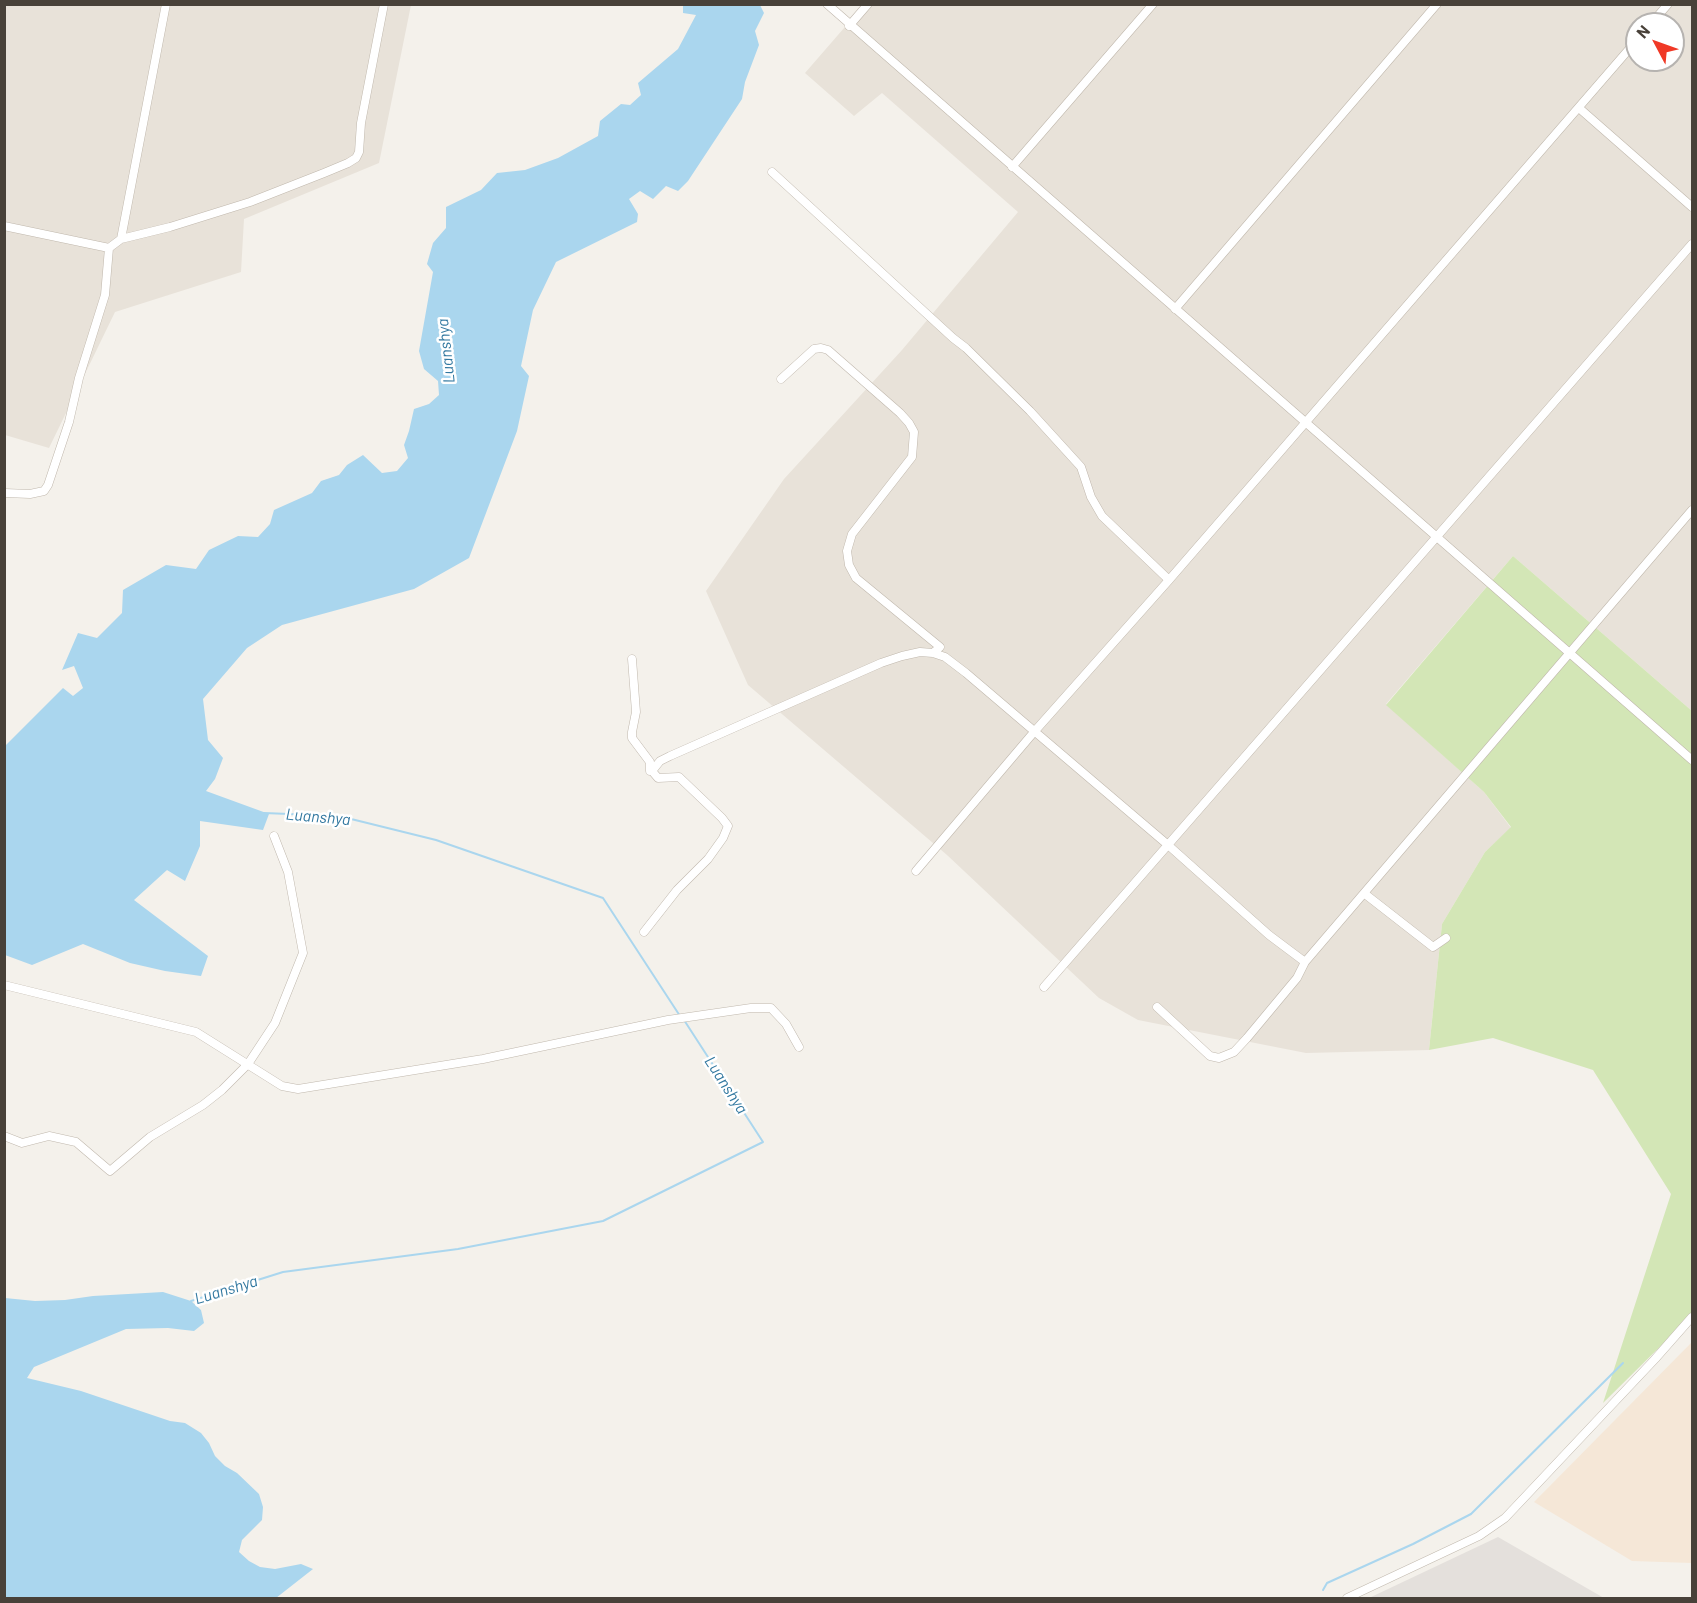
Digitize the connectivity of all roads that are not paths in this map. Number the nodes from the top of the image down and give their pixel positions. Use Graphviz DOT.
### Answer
graph roads {
  1 [pos="166,4"];
  2 [pos="384,4"];
  3 [pos="827,4"];
  4 [pos="868,4"];
  5 [pos="1153,4"];
  6 [pos="1437,4"];
  7 [pos="849,26"];
  8 [pos="1625,54"];
  9 [pos="1579,108"];
  10 [pos="1012,167"];
  11 [pos="772,172"];
  12 [pos="1692,207"];
  13 [pos="4,226"];
  14 [pos="121,239"];
  15 [pos="1692,244"];
  16 [pos="109,248"];
  17 [pos="1175,309"];
  18 [pos="782,379"];
  19 [pos="1305,422"];
  20 [pos="5,493"];
  21 [pos="1692,510"];
  22 [pos="1436,537"];
  23 [pos="1169,580"];
  24 [pos="933,653"];
  25 [pos="1571,654"];
  26 [pos="632,659"];
  27 [pos="1034,732"];
  28 [pos="1692,760"];
  29 [pos="652,771"];
  30 [pos="274,836"];
  31 [pos="1168,845"];
  32 [pos="916,871"];
  33 [pos="1365,894"];
  34 [pos="644,932"];
  35 [pos="1446,938"];
  36 [pos="1305,962"];
  37 [pos="4,985"];
  38 [pos="1044,987"];
  39 [pos="1157,1007"];
  40 [pos="799,1047"];
  41 [pos="248,1064"];
  42 [pos="4,1136"];
  43 [pos="1692,1317"];
  44 [pos="1347,1599"];
  1 -- 14 [label="street"];
  2 -- 14 [label="street"];
  3 -- 7 [label="street"];
  4 -- 7 [label="street"];
  5 -- 10 [label="street"];
  6 -- 17 [label="street"];
  7 -- 10 [label="street"];
  8 -- 9 [label="street"];
  9 -- 12 [label="street"];
  9 -- 19 [label="street"];
  10 -- 17 [label="street"];
  11 -- 23 [label="street"];
  13 -- 16 [label="street"];
  14 -- 16 [label="street"];
  15 -- 22 [label="street"];
  16 -- 20 [label="street"];
  17 -- 19 [label="street"];
  18 -- 24 [label="street"];
  19 -- 22 [label="street"];
  19 -- 23 [label="street"];
  21 -- 25 [label="street"];
  22 -- 25 [label="street"];
  22 -- 31 [label="street"];
  23 -- 27 [label="street"];
  24 -- 27 [label="street"];
  24 -- 29 [label="street"];
  25 -- 28 [label="street"];
  25 -- 33 [label="street"];
  26 -- 29 [label="street"];
  27 -- 31 [label="street"];
  27 -- 32 [label="street"];
  29 -- 34 [label="street"];
  30 -- 41 [label="street"];
  31 -- 36 [label="street"];
  31 -- 38 [label="street"];
  33 -- 35 [label="street"];
  33 -- 36 [label="street"];
  36 -- 39 [label="street"];
  37 -- 41 [label="street"];
  40 -- 41 [label="street"];
  41 -- 42 [label="street"];
  43 -- 44 [label="street"];
}
